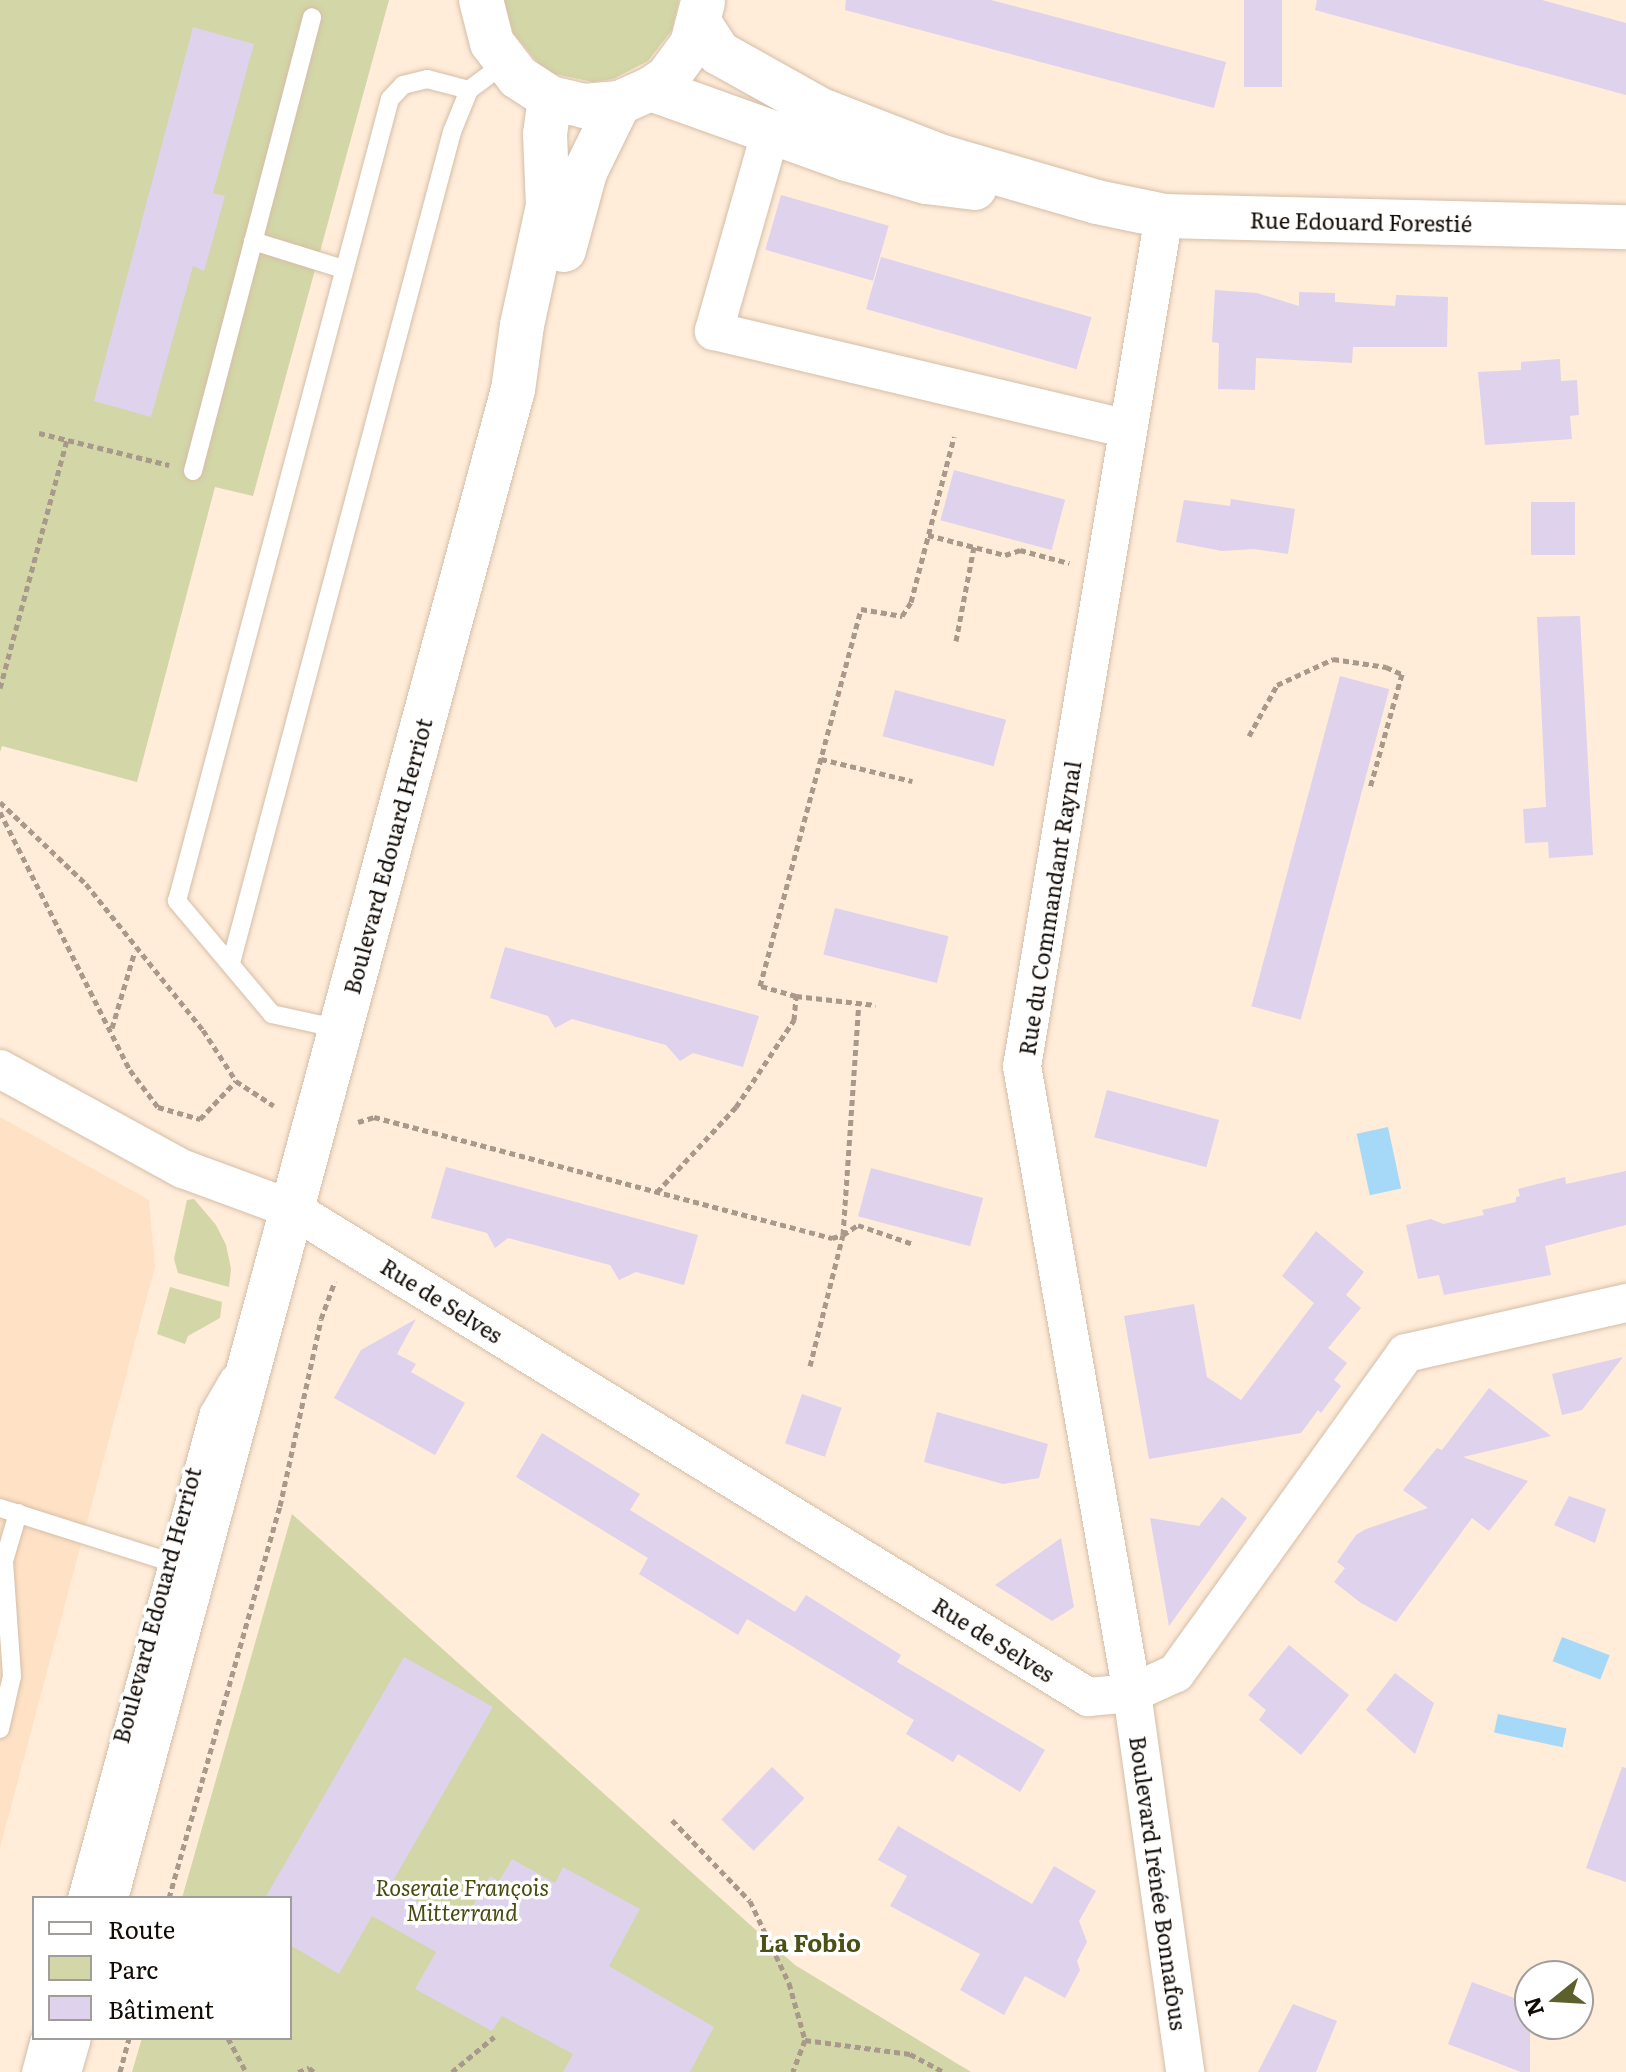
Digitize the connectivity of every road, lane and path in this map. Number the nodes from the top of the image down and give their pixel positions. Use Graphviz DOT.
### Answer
graph roads {
  1 [pos="481,0"];
  2 [pos="702,12"];
  3 [pos="312,17"];
  4 [pos="505,63"];
  5 [pos="469,90"];
  6 [pos="635,96"];
  7 [pos="550,98"];
  8 [pos="770,134"];
  9 [pos="1097,202"];
  10 [pos="1164,216"];
  11 [pos="1626,227"];
  12 [pos="253,241"];
  13 [pos="343,269"];
  14 [pos="513,390"];
  15 [pos="1128,429"];
  16 [pos="39,433"];
  17 [pos="954,437"];
  18 [pos="67,439"];
  19 [pos="193,471"];
  20 [pos="928,535"];
  21 [pos="974,547"];
  22 [pos="1105,573"];
  23 [pos="956,641"];
  24 [pos="0,688"];
  25 [pos="1249,736"];
  26 [pos="821,759"];
  27 [pos="912,781"];
  28 [pos="1370,788"];
  29 [pos="0,802"];
  30 [pos="0,812"];
  31 [pos="136,950"];
  32 [pos="231,963"];
  33 [pos="796,996"];
  34 [pos="859,1003"];
  35 [pos="875,1005"];
  36 [pos="112,1028"];
  37 [pos="340,1029"];
  38 [pos="0,1069"];
  39 [pos="236,1081"];
  40 [pos="274,1106"];
  41 [pos="317,1116"];
  42 [pos="657,1192"];
  43 [pos="292,1209"];
  44 [pos="843,1235"];
  45 [pos="349,1242"];
  46 [pos="913,1244"];
  47 [pos="1626,1303"];
  48 [pos="810,1366"];
  49 [pos="9,1510"];
  50 [pos="181,1565"];
  51 [pos="1132,1693"];
  52 [pos="0,1729"];
  53 [pos="672,1820"];
  54 [pos="78,1896"];
  55 [pos="106,1896"];
  56 [pos="170,1896"];
  57 [pos="494,2037"];
  58 [pos="39,2040"];
  59 [pos="68,2040"];
  60 [pos="128,2040"];
  61 [pos="229,2040"];
  62 [pos="805,2040"];
  63 [pos="31,2072"];
  64 [pos="59,2072"];
  65 [pos="120,2072"];
  66 [pos="246,2072"];
  67 [pos="298,2072"];
  68 [pos="314,2072"];
  69 [pos="452,2072"];
  70 [pos="793,2072"];
  71 [pos="944,2072"];
  72 [pos="1185,2072"];
  1 -- 4 [label="main road"];
  2 -- 6 [label="main road"];
  2 -- 9 [label="main road, Rue Edouard Forestié"];
  3 -- 12 [label="lane"];
  4 -- 5 [label="lane"];
  4 -- 7 [label="main road"];
  5 -- 13 [label="lane"];
  5 -- 32 [label="lane"];
  6 -- 7 [label="main road"];
  6 -- 8 [label="main road, Rue Edouard Forestié"];
  6 -- 14 [label="main road, Boulevard Edouard Herriot"];
  7 -- 14 [label="main road, Boulevard Edouard Herriot"];
  8 -- 9 [label="main road, Rue Edouard Forestié"];
  8 -- 15 [label="street"];
  9 -- 10 [label="main road, Rue Edouard Forestié"];
  10 -- 11 [label="main road, Rue Edouard Forestié"];
  10 -- 15 [label="street, Rue du Commandant Raynal"];
  12 -- 13 [label="lane"];
  12 -- 19 [label="lane"];
  13 -- 32 [label="lane"];
  14 -- 37 [label="main road, Boulevard Edouard Herriot"];
  15 -- 22 [label="street, Rue du Commandant Raynal"];
  16 -- 18 [label="path"];
  17 -- 20 [label="path"];
  18 -- 19 [label="path"];
  18 -- 24 [label="path"];
  20 -- 21 [label="path"];
  20 -- 26 [label="path"];
  21 -- 22 [label="path"];
  21 -- 23 [label="path"];
  22 -- 51 [label="street, Rue du Commandant Raynal"];
  25 -- 28 [label="path"];
  26 -- 27 [label="path"];
  26 -- 33 [label="path"];
  29 -- 31 [label="path"];
  30 -- 36 [label="path"];
  31 -- 36 [label="path"];
  31 -- 39 [label="path"];
  32 -- 37 [label="lane"];
  33 -- 34 [label="path"];
  33 -- 42 [label="path"];
  34 -- 35 [label="path"];
  34 -- 44 [label="path"];
  36 -- 39 [label="path"];
  37 -- 41 [label="main road, Boulevard Edouard Herriot"];
  38 -- 43 [label="street, Rue de Selves"];
  39 -- 40 [label="path"];
  41 -- 42 [label="path"];
  41 -- 43 [label="main road, Boulevard Edouard Herriot"];
  42 -- 44 [label="path"];
  43 -- 45 [label="street, Rue de Selves"];
  43 -- 50 [label="main road, Boulevard Edouard Herriot"];
  44 -- 46 [label="path"];
  44 -- 48 [label="path"];
  45 -- 51 [label="street, Rue de Selves"];
  45 -- 56 [label="path"];
  47 -- 51 [label="street, Rue de Selves"];
  49 -- 50 [label="lane"];
  49 -- 52 [label="lane"];
  50 -- 54 [label="lane, Boulevard Edouard Herriot"];
  50 -- 55 [label="main road, Boulevard Edouard Herriot"];
  51 -- 72 [label="street, Boulevard Irénée Bonnafous"];
  53 -- 62 [label="path"];
  57 -- 69 [label="path"];
  58 -- 63 [label="lane"];
  59 -- 64 [label="main road"];
  60 -- 65 [label="path"];
  61 -- 66 [label="path"];
  62 -- 70 [label="path"];
  62 -- 71 [label="path"];
  67 -- 68 [label="path"];
}
